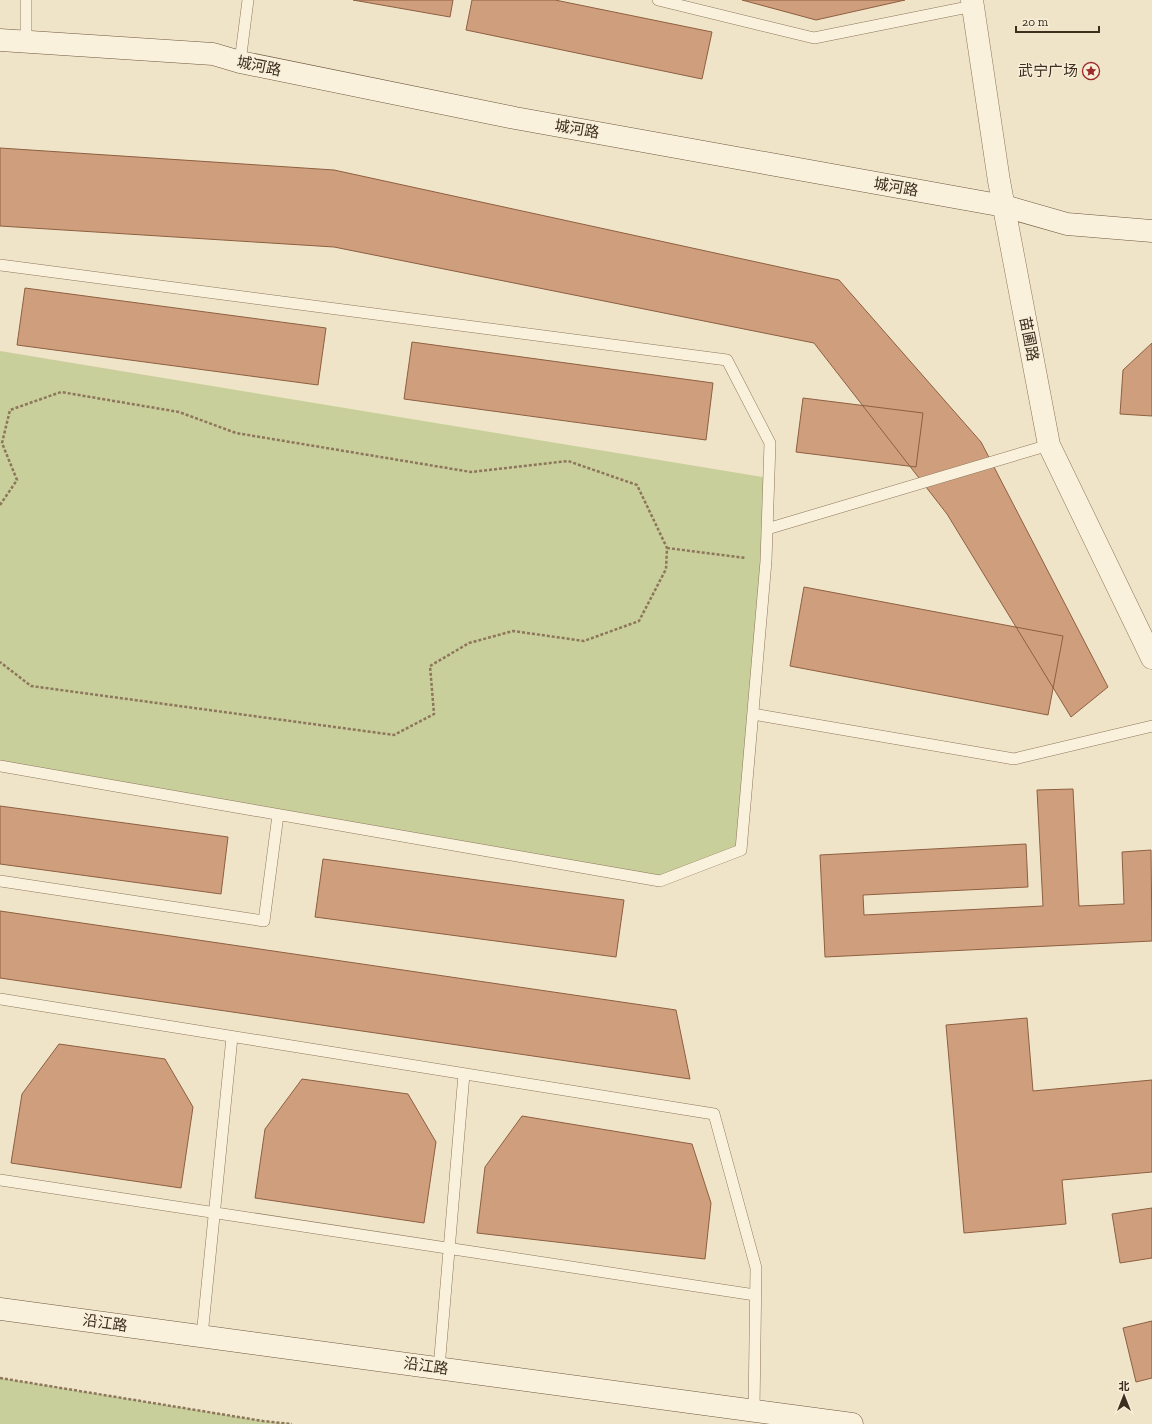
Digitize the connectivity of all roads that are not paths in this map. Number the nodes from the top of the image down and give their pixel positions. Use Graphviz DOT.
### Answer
graph roads {
  1 [pos="26,0"];
  2 [pos="248,0"];
  3 [pos="658,0"];
  4 [pos="973,3"];
  5 [pos="0,40"];
  6 [pos="26,42"];
  7 [pos="240,62"];
  8 [pos="1004,206"];
  9 [pos="1152,231"];
  10 [pos="0,265"];
  11 [pos="1049,445"];
  12 [pos="767,529"];
  13 [pos="1152,658"];
  14 [pos="753,714"];
  15 [pos="1152,726"];
  16 [pos="0,766"];
  17 [pos="278,815"];
  18 [pos="0,881"];
  19 [pos="0,999"];
  20 [pos="232,1037"];
  21 [pos="464,1074"];
  22 [pos="0,1180"];
  23 [pos="214,1213"];
  24 [pos="450,1249"];
  25 [pos="756,1295"];
  26 [pos="0,1309"];
  27 [pos="202,1336"];
  28 [pos="439,1368"];
  29 [pos="754,1411"];
  30 [pos="852,1424"];
  1 -- 6 [label="lane"];
  2 -- 7 [label="lane"];
  3 -- 4 [label="lane"];
  4 -- 8 [label="main road, 苗圃路"];
  5 -- 6 [label="main road, 城河路"];
  6 -- 7 [label="main road, 城河路"];
  7 -- 8 [label="main road, 城河路"];
  8 -- 9 [label="main road, 城河路"];
  8 -- 11 [label="main road, 苗圃路"];
  10 -- 12 [label="lane"];
  11 -- 12 [label="lane"];
  11 -- 13 [label="main road, 苗圃路"];
  12 -- 14 [label="lane"];
  14 -- 15 [label="lane"];
  14 -- 17 [label="lane"];
  16 -- 17 [label="lane"];
  17 -- 18 [label="lane"];
  19 -- 20 [label="lane"];
  20 -- 21 [label="lane"];
  20 -- 23 [label="lane"];
  21 -- 24 [label="lane"];
  21 -- 25 [label="lane"];
  22 -- 23 [label="lane"];
  23 -- 24 [label="lane"];
  23 -- 27 [label="lane"];
  24 -- 25 [label="lane"];
  24 -- 28 [label="lane"];
  25 -- 29 [label="lane"];
  26 -- 27 [label="main road, 沿江路"];
  27 -- 28 [label="main road, 沿江路"];
  28 -- 29 [label="main road, 沿江路"];
  29 -- 30 [label="main road, 沿江路"];
}
